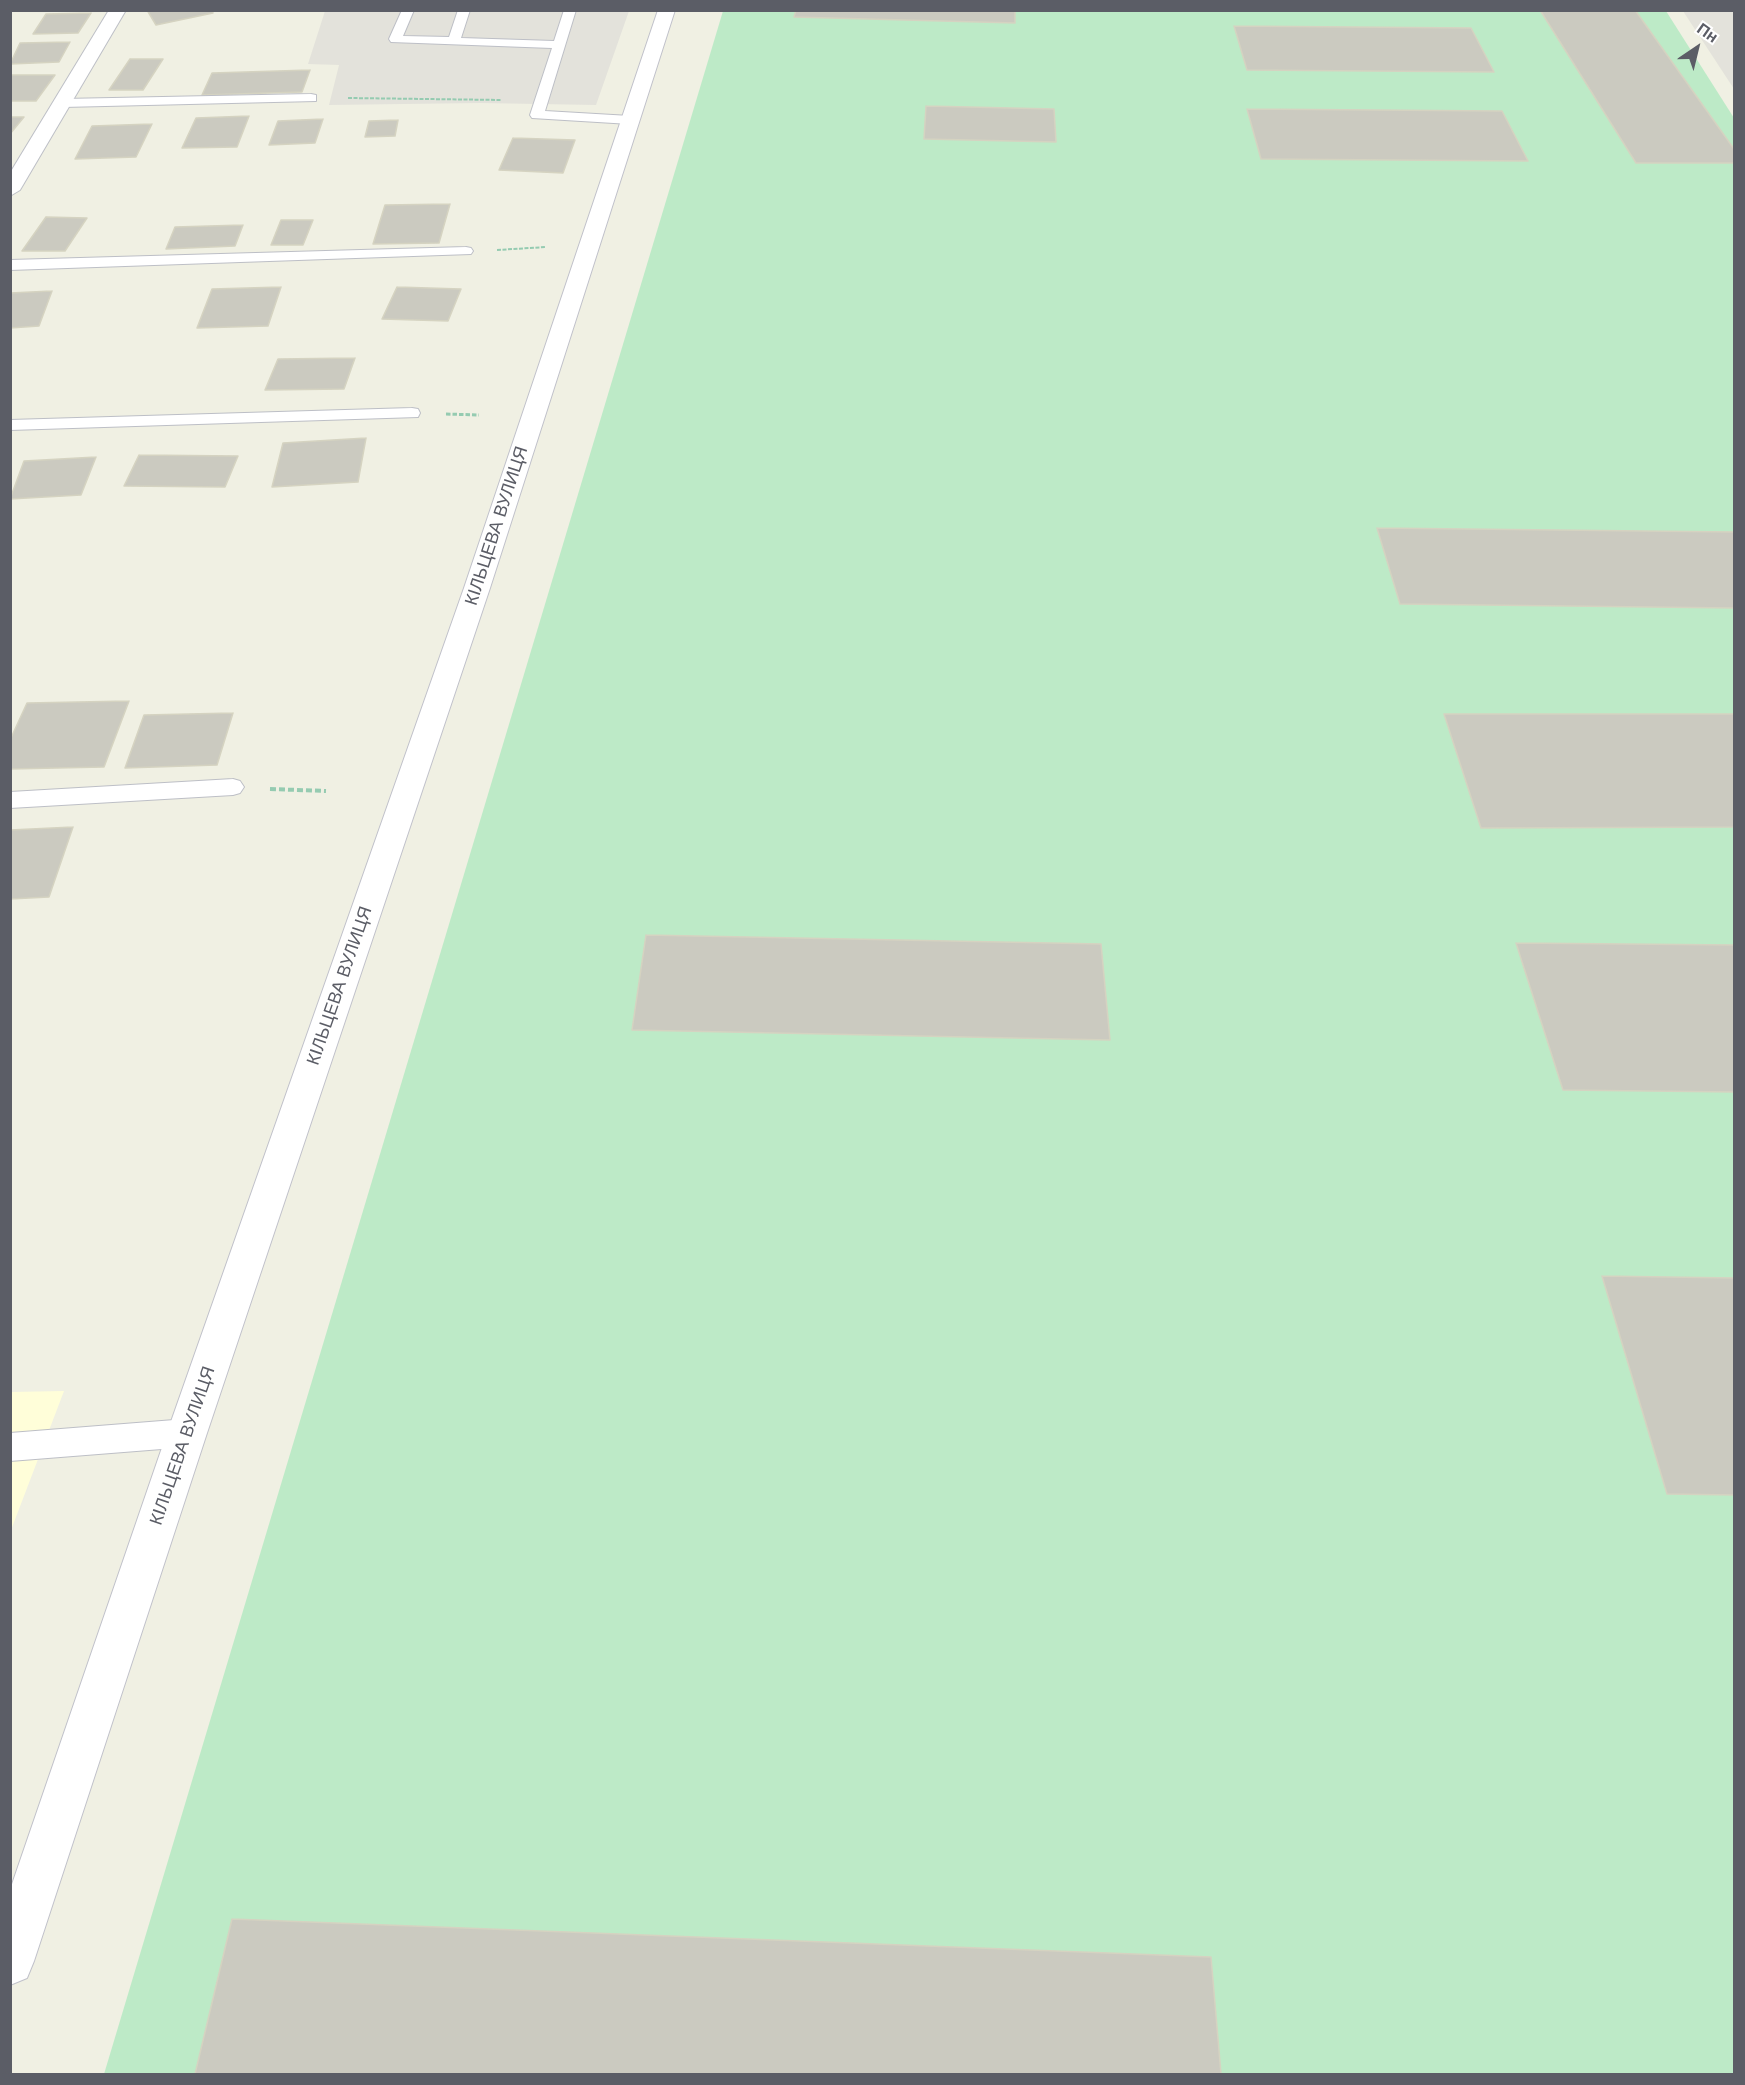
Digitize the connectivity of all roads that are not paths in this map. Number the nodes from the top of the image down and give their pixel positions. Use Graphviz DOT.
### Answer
graph roads {
  1 [pos="118,10"];
  2 [pos="408,10"];
  3 [pos="464,10"];
  4 [pos="570,10"];
  5 [pos="667,10"];
  6 [pos="454,41"];
  7 [pos="559,45"];
  8 [pos="311,98"];
  9 [pos="63,103"];
  10 [pos="630,120"];
  11 [pos="10,190"];
  12 [pos="466,251"];
  13 [pos="10,265"];
  14 [pos="412,413"];
  15 [pos="10,425"];
  16 [pos="233,787"];
  17 [pos="10,800"];
  18 [pos="187,1433"];
  19 [pos="10,1448"];
  20 [pos="10,1961"];
  1 -- 9 [label="main road"];
  2 -- 6 [label="lane"];
  3 -- 6 [label="lane"];
  4 -- 7 [label="lane"];
  5 -- 10 [label="main road, КІЛЬЦЕВА ВУЛИЦЯ"];
  6 -- 7 [label="lane"];
  7 -- 10 [label="lane"];
  8 -- 9 [label="lane"];
  9 -- 11 [label="main road"];
  10 -- 18 [label="main road, КІЛЬЦЕВА ВУЛИЦЯ"];
  12 -- 13 [label="lane"];
  14 -- 15 [label="lane"];
  16 -- 17 [label="lane"];
  18 -- 19 [label="lane"];
  18 -- 20 [label="main road, КІЛЬЦЕВА ВУЛИЦЯ"];
}
